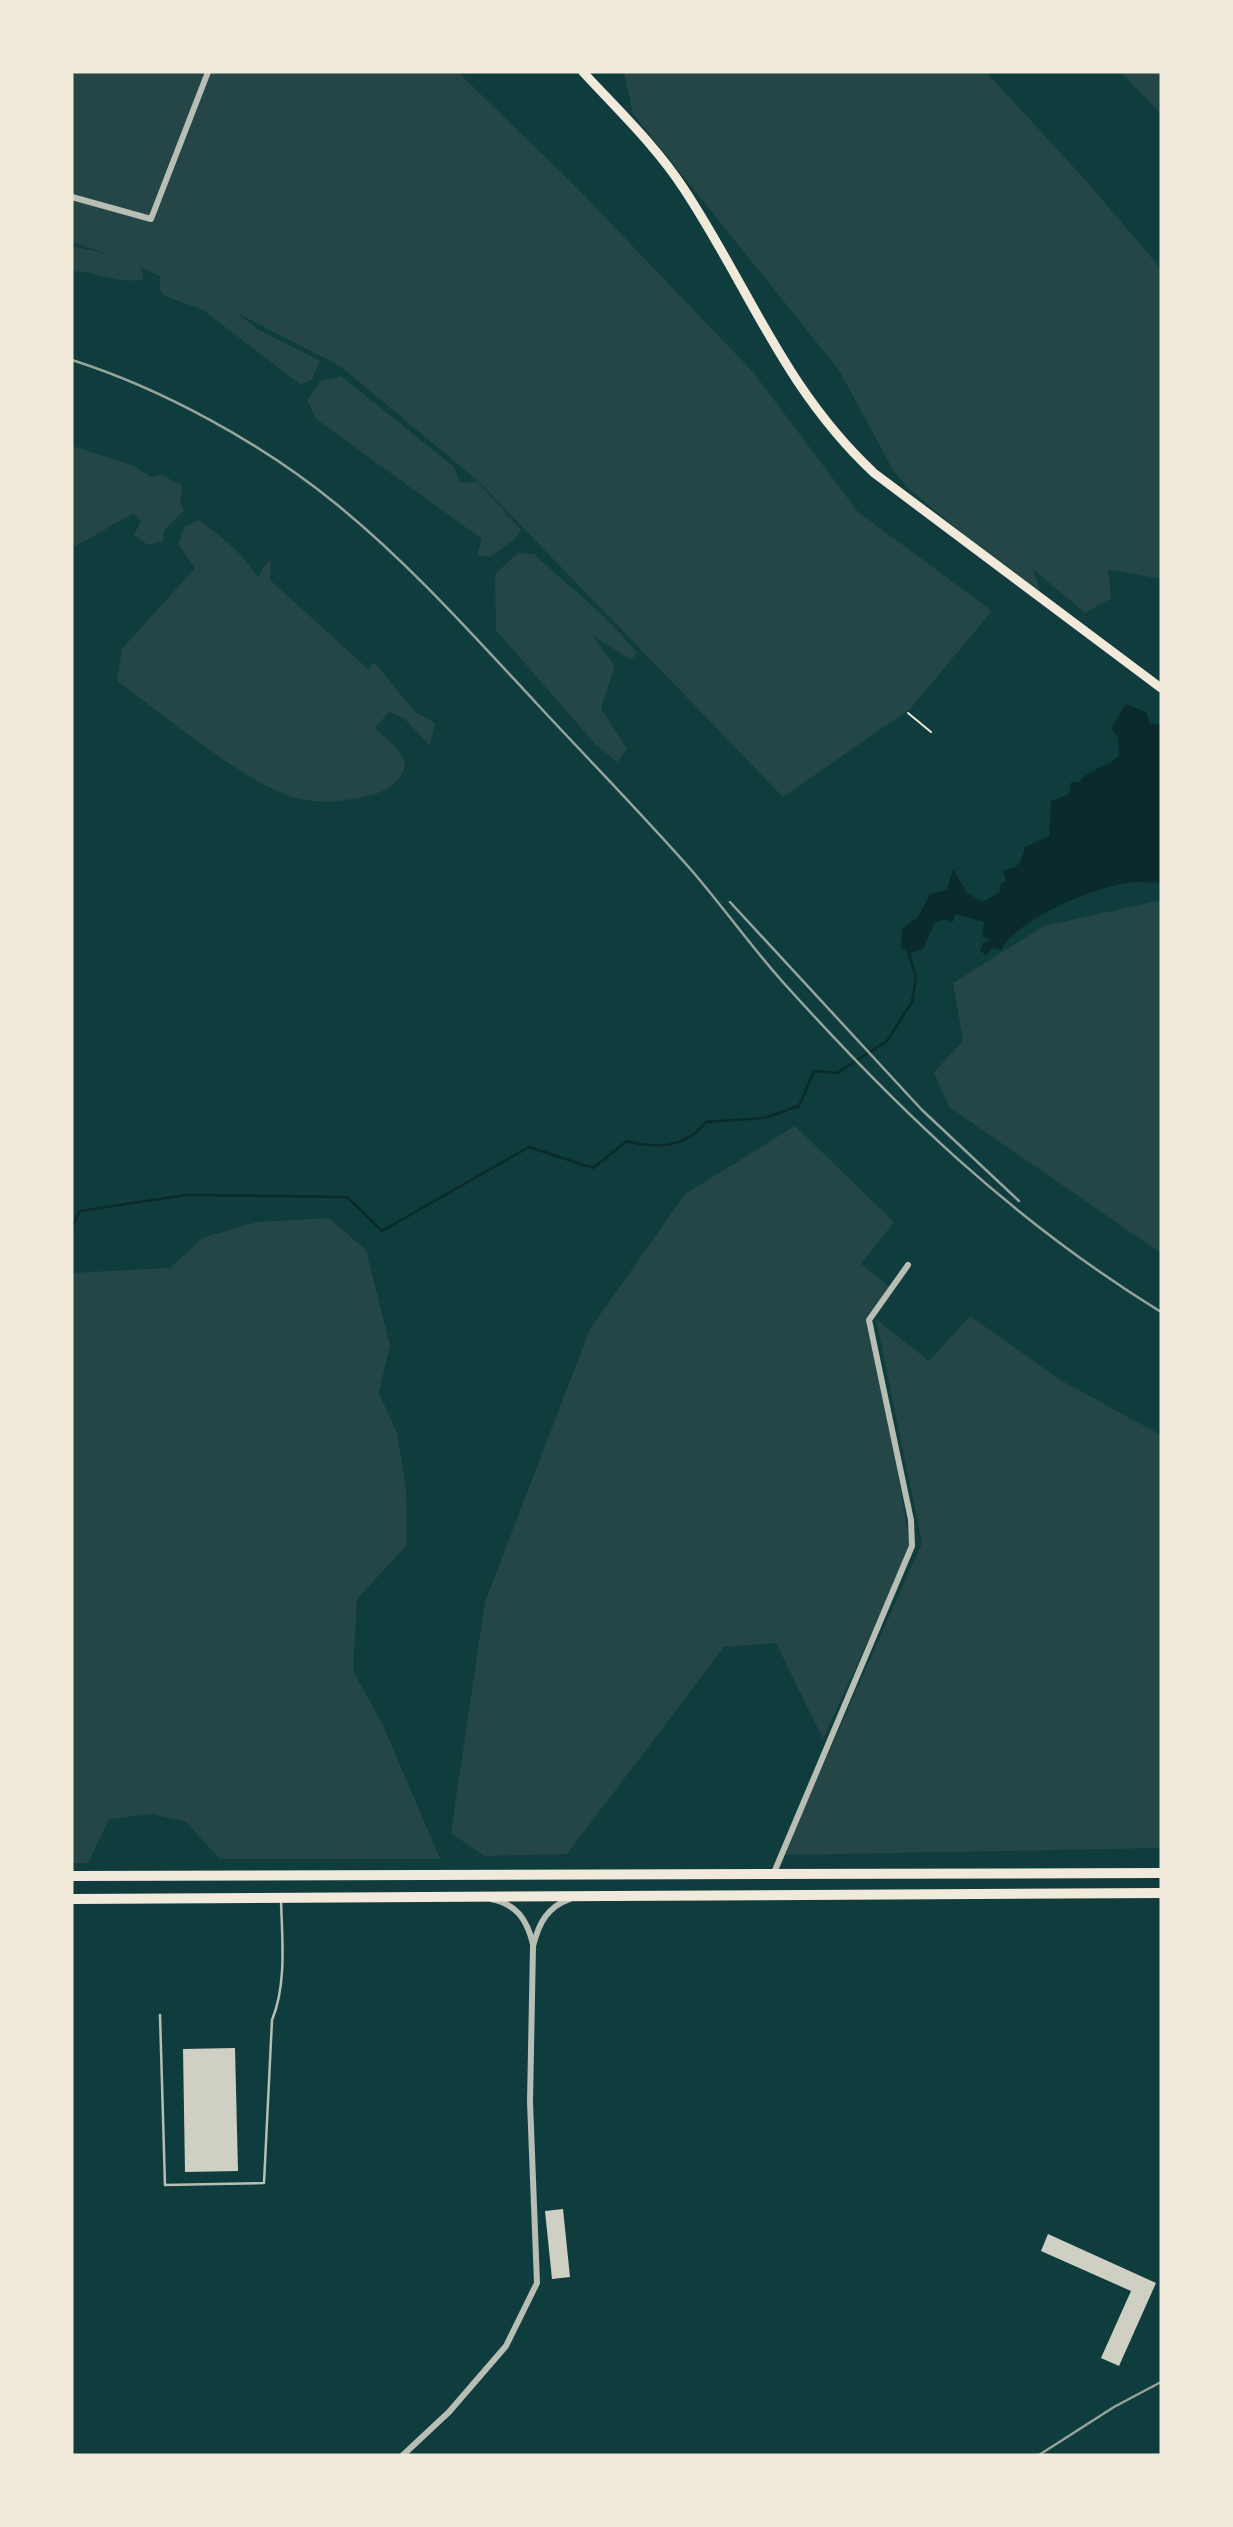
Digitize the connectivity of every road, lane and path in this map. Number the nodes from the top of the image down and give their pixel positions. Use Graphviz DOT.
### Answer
graph roads {
  1 [pos="208,72"];
  2 [pos="583,72"];
  3 [pos="72,197"];
  4 [pos="1161,688"];
  5 [pos="908,713"];
  6 [pos="931,732"];
  7 [pos="908,1265"];
  8 [pos="1161,1873"];
  9 [pos="72,1876"];
  10 [pos="772,1877"];
  11 [pos="1161,1893"];
  12 [pos="281,1896"];
  13 [pos="470,1896"];
  14 [pos="579,1896"];
  15 [pos="72,1899"];
  16 [pos="533,1946"];
  17 [pos="160,2015"];
  18 [pos="403,2455"];
  1 -- 3 [label="street"];
  2 -- 4 [label="main road"];
  5 -- 6 [label="path"];
  7 -- 10 [label="street"];
  8 -- 10 [label="main road"];
  9 -- 10 [label="main road"];
  11 -- 14 [label="main road"];
  12 -- 13 [label="main road"];
  12 -- 15 [label="main road"];
  12 -- 17 [label="lane"];
  13 -- 14 [label="main road"];
  13 -- 16 [label="street"];
  14 -- 16 [label="street"];
  16 -- 18 [label="street"];
}
